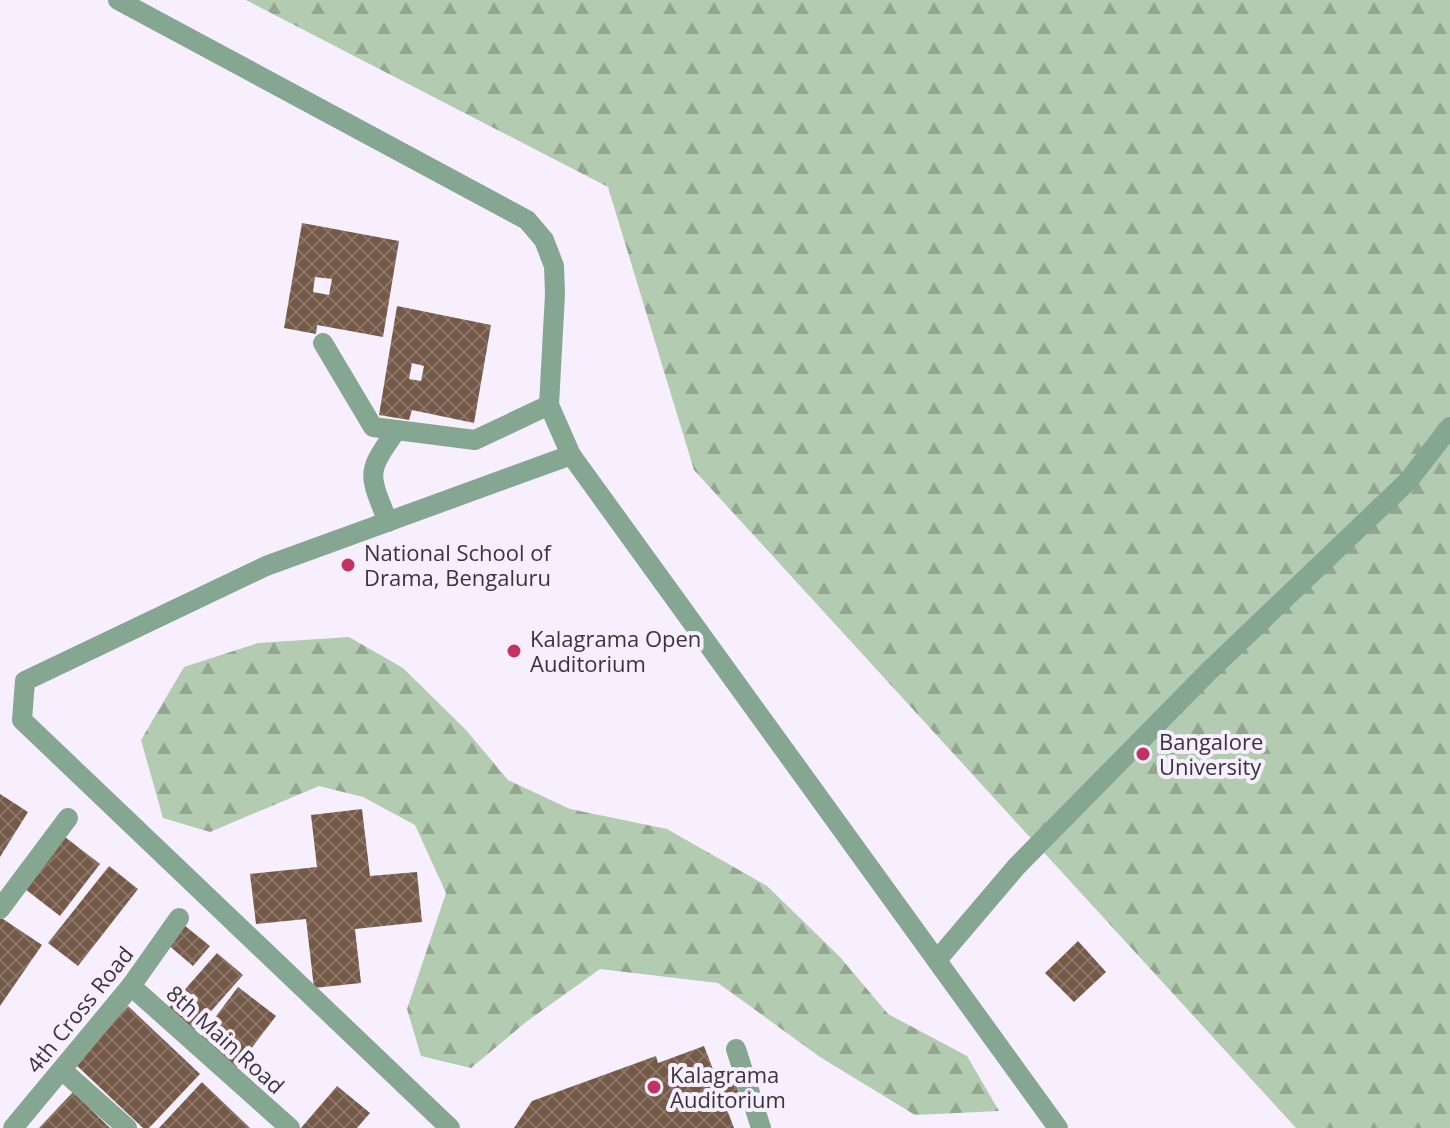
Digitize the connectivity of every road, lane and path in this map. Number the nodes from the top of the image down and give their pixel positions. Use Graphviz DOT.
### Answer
graph roads {
  1 [pos="118,0"];
  2 [pos="323,343"];
  3 [pos="549,405"];
  4 [pos="1450,427"];
  5 [pos="396,431"];
  6 [pos="571,455"];
  7 [pos="388,522"];
  8 [pos="68,818"];
  9 [pos="0,909"];
  10 [pos="179,918"];
  11 [pos="937,960"];
  12 [pos="131,986"];
  13 [pos="736,1049"];
  14 [pos="62,1070"];
  15 [pos="13,1128"];
  16 [pos="127,1128"];
  17 [pos="290,1128"];
  18 [pos="450,1128"];
  19 [pos="761,1128"];
  20 [pos="1058,1128"];
  1 -- 3 [label="street"];
  2 -- 5 [label="street"];
  3 -- 5 [label="street"];
  3 -- 6 [label="street"];
  4 -- 11 [label="street"];
  5 -- 7 [label="street"];
  6 -- 7 [label="street"];
  6 -- 11 [label="street"];
  7 -- 18 [label="street"];
  8 -- 9 [label="street"];
  10 -- 12 [label="street, 4th Cross Road"];
  11 -- 20 [label="street"];
  12 -- 14 [label="street, 4th Cross Road"];
  12 -- 17 [label="street, 8th Main Road"];
  13 -- 19 [label="street"];
  14 -- 15 [label="street, 4th Cross Road"];
  14 -- 16 [label="street"];
}
